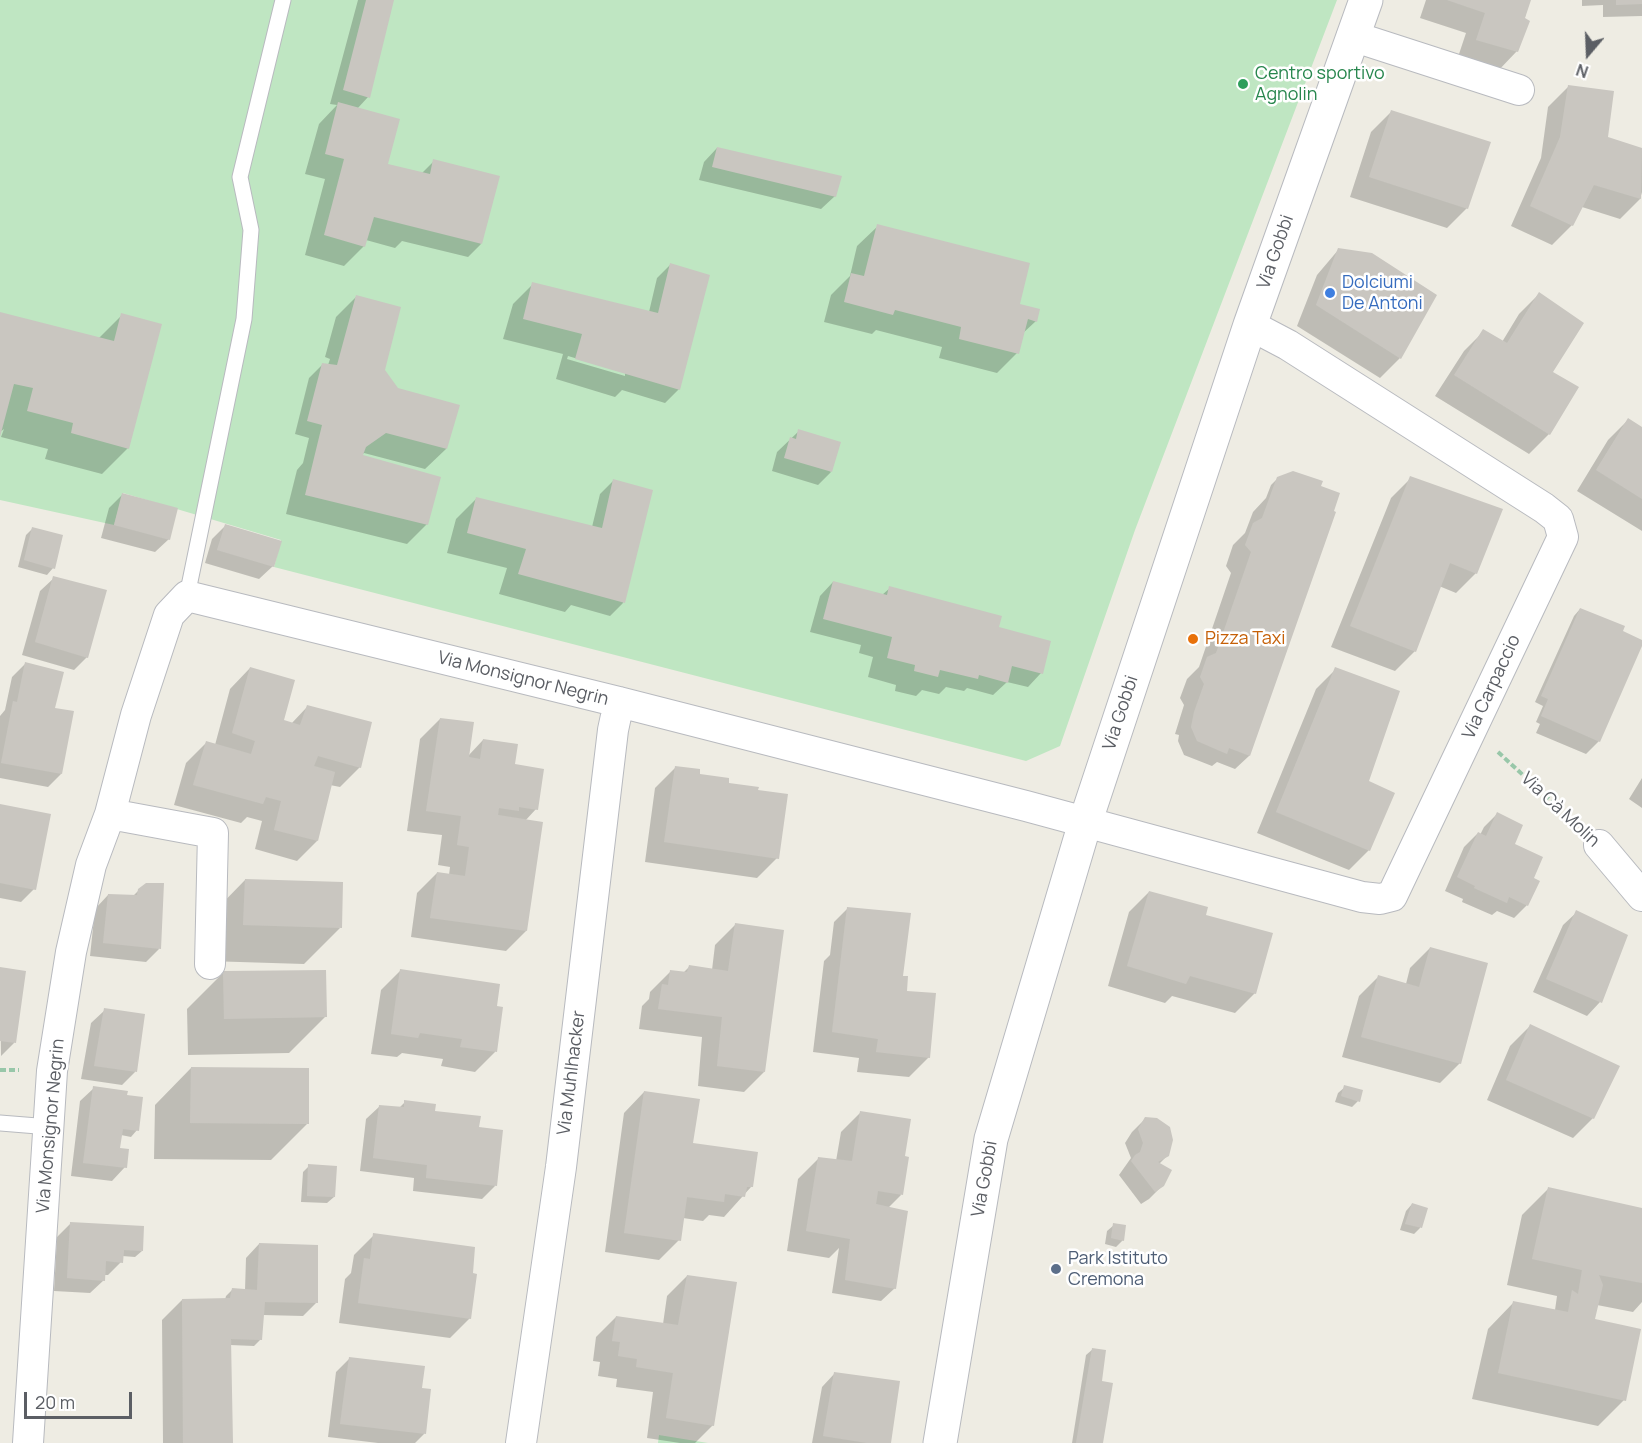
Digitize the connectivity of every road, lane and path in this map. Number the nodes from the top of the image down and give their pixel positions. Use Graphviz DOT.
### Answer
graph roads {
  1 [pos="283,0"];
  2 [pos="1366,0"];
  3 [pos="1352,36"];
  4 [pos="1519,90"];
  5 [pos="1250,325"];
  6 [pos="186,596"];
  7 [pos="619,702"];
  8 [pos="1473,728"];
  9 [pos="110,814"];
  10 [pos="1085,823"];
  11 [pos="1599,845"];
  12 [pos="1642,896"];
  13 [pos="210,964"];
  14 [pos="0,1123"];
  15 [pos="50,1127"];
  16 [pos="28,1443"];
  17 [pos="521,1443"];
  18 [pos="940,1443"];
  1 -- 6 [label="lane"];
  2 -- 3 [label="street, Via Gobbi"];
  3 -- 4 [label="street"];
  3 -- 5 [label="street, Via Gobbi"];
  5 -- 8 [label="street, Via Carpaccio"];
  5 -- 10 [label="street, Via Gobbi"];
  6 -- 7 [label="street, Via Monsignor Negrin"];
  6 -- 9 [label="street, Via Monsignor Negrin"];
  7 -- 10 [label="street, Via Monsignor Negrin"];
  7 -- 17 [label="street, Via Muhlhacker"];
  8 -- 10 [label="street, Via Carpaccio"];
  8 -- 11 [label="path, Via Cà Molin"];
  9 -- 13 [label="street"];
  9 -- 15 [label="street, Via Monsignor Negrin"];
  10 -- 18 [label="street, Via Gobbi"];
  11 -- 12 [label="street, Via Cà Molin"];
  14 -- 15 [label="lane"];
  15 -- 16 [label="street, Via Monsignor Negrin"];
}
